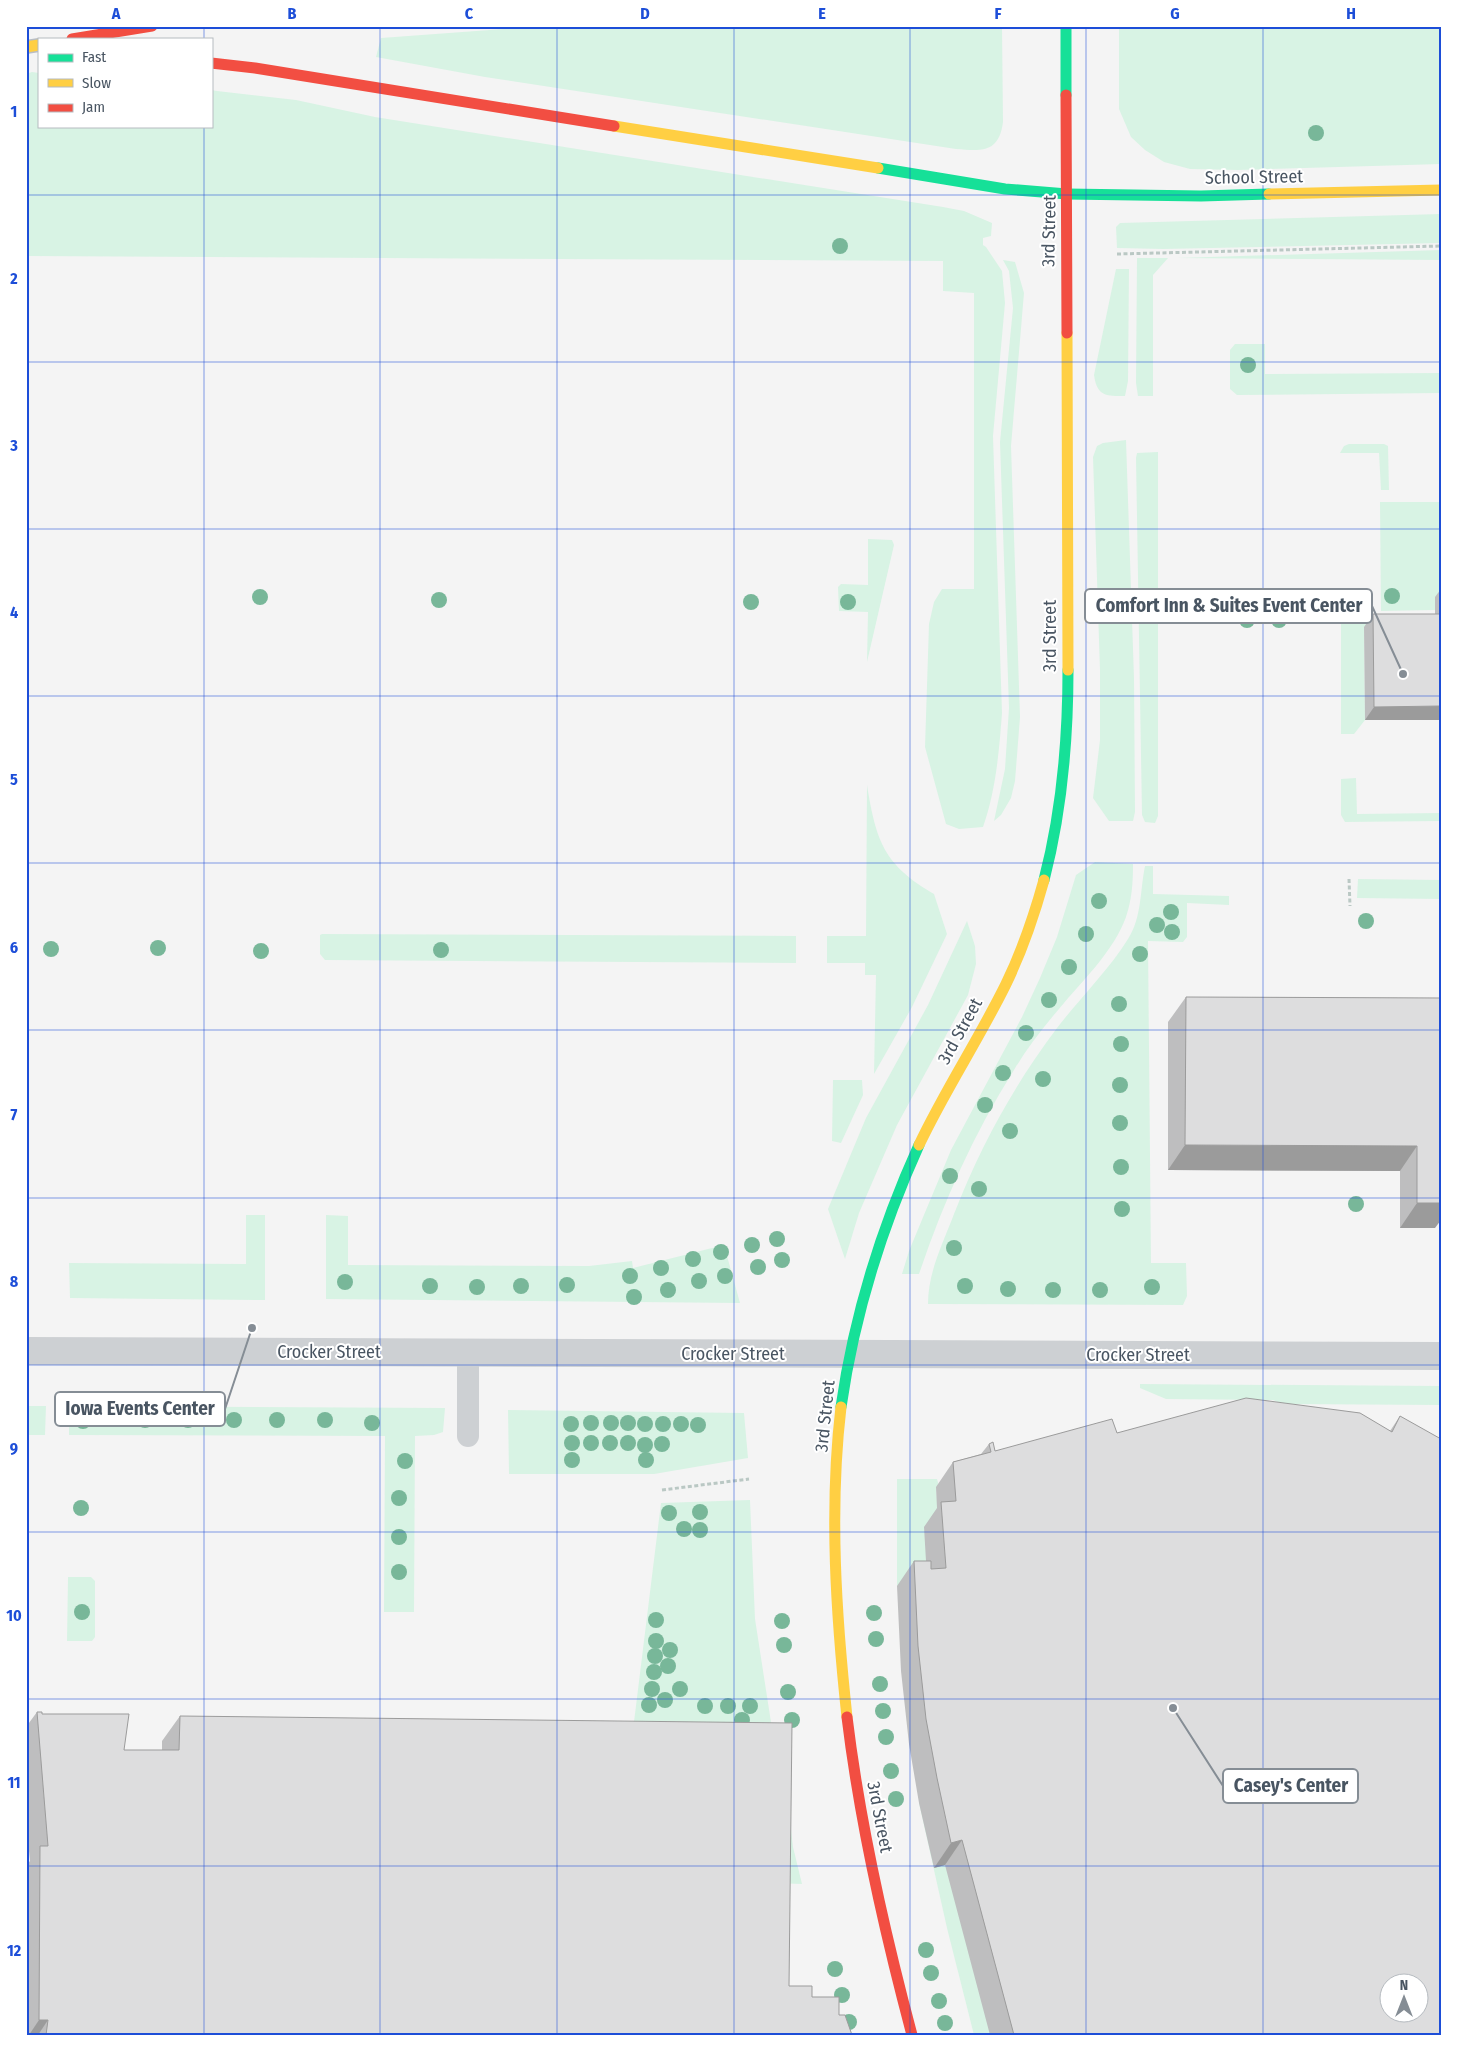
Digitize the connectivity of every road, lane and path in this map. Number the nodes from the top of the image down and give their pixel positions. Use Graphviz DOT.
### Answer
graph roads {
  1 [pos="152,26"];
  2 [pos="1066,26"];
  3 [pos="78,38"];
  4 [pos="212,64"];
  5 [pos="1441,190"];
  6 [pos="1067,194"];
  7 [pos="1441,246"];
  8 [pos="1117,254"];
  9 [pos="1349,879"];
  10 [pos="1350,906"];
  11 [pos="26,1351"];
  12 [pos="468,1353"];
  13 [pos="850,1354"];
  14 [pos="1441,1356"];
  15 [pos="468,1436"];
  16 [pos="749,1480"];
  17 [pos="662,1490"];
  18 [pos="912,2035"];
  1 -- 3 [label="main road"];
  2 -- 6 [label="main road, 3rd Street"];
  4 -- 6 [label="main road, School Street"];
  5 -- 6 [label="main road, School Street"];
  6 -- 13 [label="main road, 3rd Street"];
  7 -- 8 [label="path"];
  9 -- 10 [label="path"];
  11 -- 12 [label="street, Crocker Street"];
  12 -- 13 [label="street, Crocker Street"];
  12 -- 15 [label="lane"];
  13 -- 14 [label="street, Crocker Street"];
  13 -- 18 [label="main road, 3rd Street"];
  16 -- 17 [label="path"];
}
